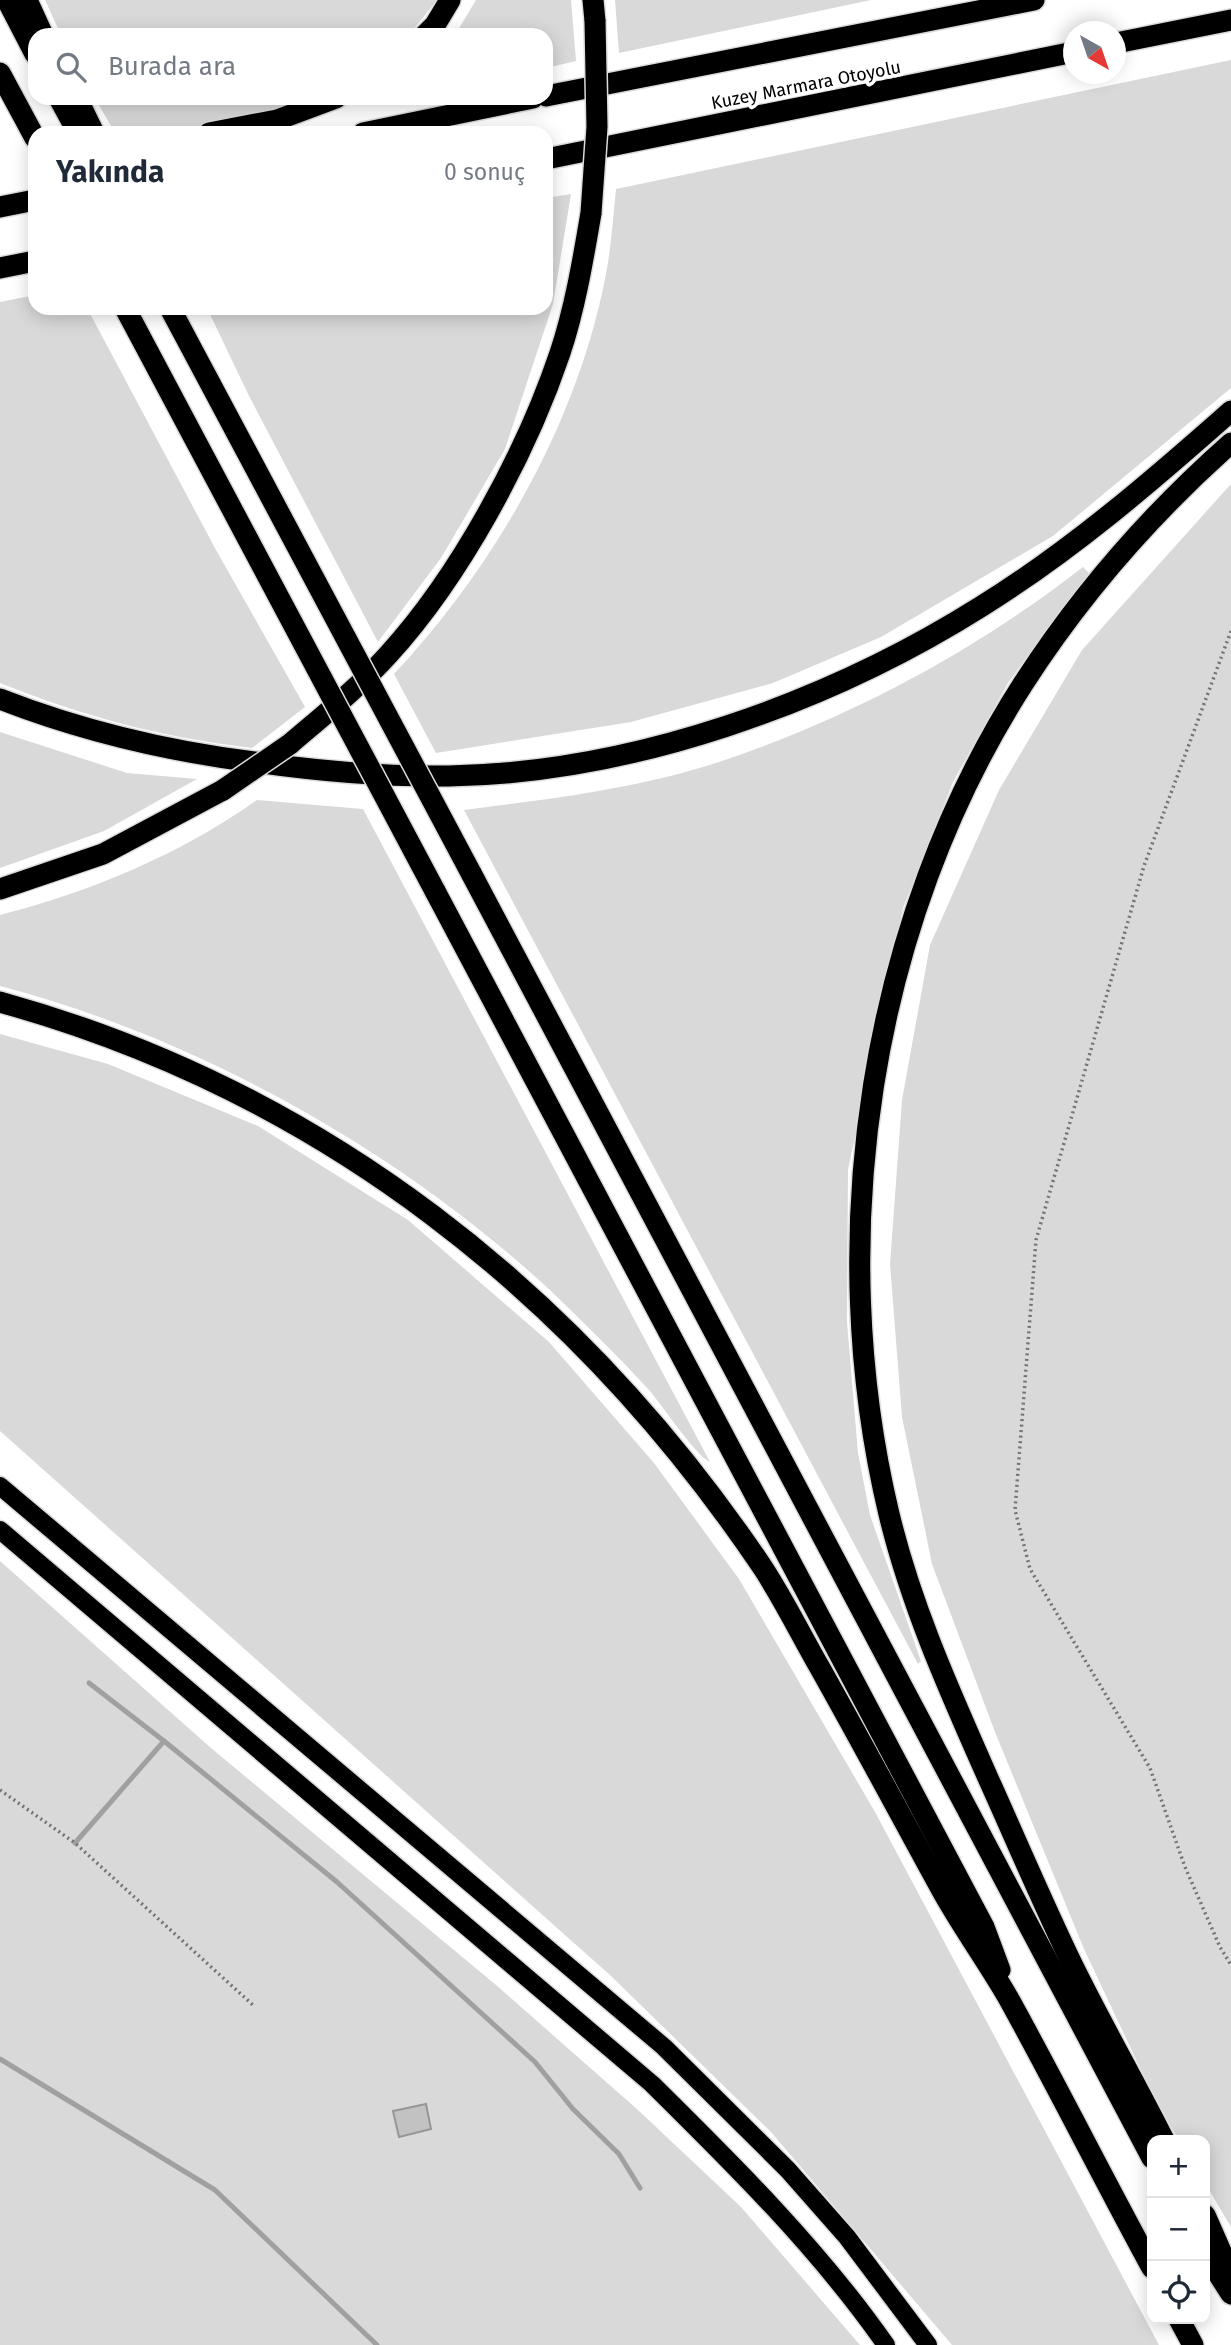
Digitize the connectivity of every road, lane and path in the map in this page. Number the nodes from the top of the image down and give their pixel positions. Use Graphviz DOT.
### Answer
graph roads {
  1 [pos="7,0"];
  2 [pos="27,0"];
  3 [pos="450,0"];
  4 [pos="1034,0"];
  5 [pos="594,11"];
  6 [pos="1231,20"];
  7 [pos="40,28"];
  8 [pos="432,28"];
  9 [pos="28,40"];
  10 [pos="1126,41"];
  11 [pos="1063,54"];
  12 [pos="3,81"];
  13 [pos="553,95"];
  14 [pos="63,105"];
  15 [pos="80,105"];
  16 [pos="318,105"];
  17 [pos="499,105"];
  18 [pos="28,126"];
  19 [pos="74,126"];
  20 [pos="91,126"];
  21 [pos="249,126"];
  22 [pos="397,126"];
  23 [pos="553,158"];
  24 [pos="0,195"];
  25 [pos="28,201"];
  26 [pos="28,201"];
  27 [pos="0,207"];
  28 [pos="28,262"];
  29 [pos="0,268"];
  30 [pos="129,315"];
  31 [pos="174,315"];
  32 [pos="1231,411"];
  33 [pos="1231,443"];
  34 [pos="1231,631"];
  35 [pos="0,699"];
  36 [pos="0,888"];
  37 [pos="0,1002"];
  38 [pos="0,1486"];
  39 [pos="0,1530"];
  40 [pos="0,1790"];
  41 [pos="1231,1965"];
  42 [pos="1007,1996"];
  43 [pos="254,2006"];
  44 [pos="1161,2135"];
  45 [pos="1147,2149"];
  46 [pos="1210,2227"];
  47 [pos="1148,2261"];
  48 [pos="1210,2261"];
  49 [pos="1231,2274"];
  50 [pos="1231,2294"];
  51 [pos="1182,2324"];
  52 [pos="886,2345"];
  53 [pos="928,2345"];
  54 [pos="1193,2345"];
  1 -- 9 [label="highway"];
  2 -- 7 [label="highway"];
  3 -- 8 [label="highway"];
  4 -- 13 [label="highway"];
  5 -- 36 [label="highway, bridge"];
  6 -- 10 [label="highway"];
  11 -- 23 [label="highway, Kuzey Marmara Otoyolu"];
  12 -- 18 [label="highway"];
  14 -- 19 [label="highway"];
  15 -- 20 [label="highway"];
  16 -- 21 [label="highway"];
  17 -- 22 [label="highway"];
  24 -- 25 [label="highway"];
  26 -- 27 [label="highway"];
  28 -- 29 [label="highway"];
  30 -- 42 [label="highway, bridge"];
  31 -- 45 [label="highway, bridge"];
  32 -- 35 [label="highway"];
  33 -- 44 [label="highway"];
  34 -- 41 [label="path"];
  37 -- 42 [label="highway"];
  38 -- 53 [label="main road"];
  39 -- 52 [label="main road"];
  40 -- 43 [label="path"];
  42 -- 47 [label="highway"];
  46 -- 49 [label="highway"];
  48 -- 50 [label="highway"];
  51 -- 54 [label="highway"];
}
